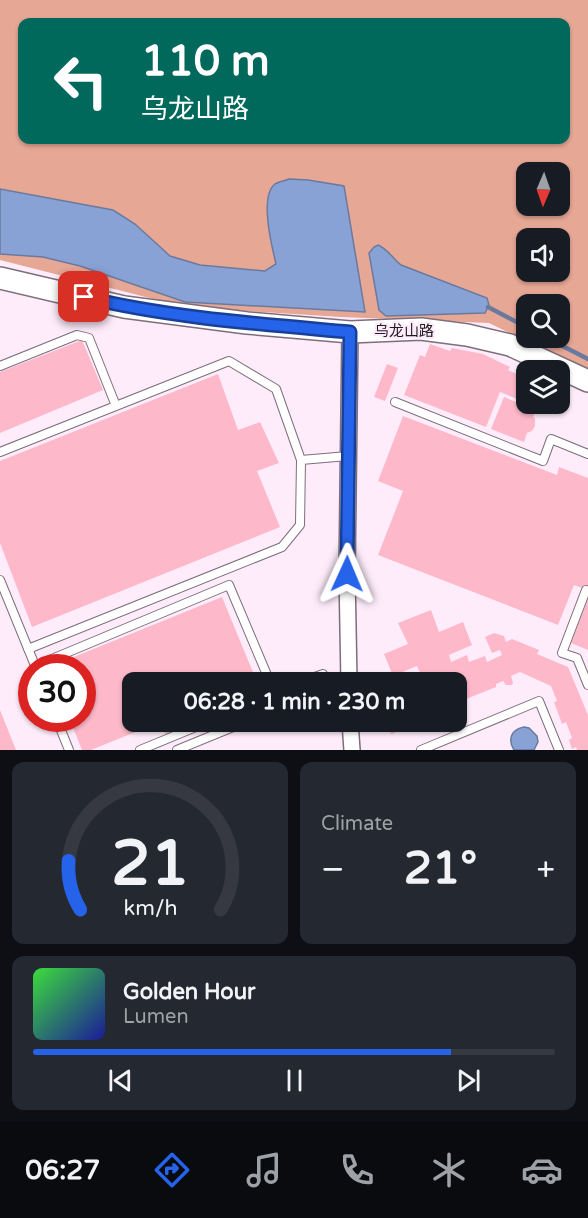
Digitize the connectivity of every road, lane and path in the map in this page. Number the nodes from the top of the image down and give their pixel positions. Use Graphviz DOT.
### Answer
graph roads {
  1 [pos="0,278"];
  2 [pos="350,332"];
  3 [pos="0,366"];
  4 [pos="588,381"];
  5 [pos="395,402"];
  6 [pos="116,406"];
  7 [pos="0,452"];
  8 [pos="588,454"];
  9 [pos="348,456"];
  10 [pos="301,460"];
  11 [pos="0,580"];
  12 [pos="586,590"];
  13 [pos="28,649"];
  14 [pos="30,654"];
  15 [pos="66,654"];
  16 [pos="266,672"];
  17 [pos="350,672"];
  18 [pos="588,686"];
  19 [pos="62,732"];
  20 [pos="183,732"];
  21 [pos="194,732"];
  22 [pos="220,732"];
  23 [pos="351,732"];
  24 [pos="197,741"];
  25 [pos="69,750"];
  26 [pos="140,750"];
  27 [pos="177,750"];
  28 [pos="352,750"];
  29 [pos="421,750"];
  30 [pos="559,750"];
  1 -- 2 [label="street, 乌龙山路"];
  2 -- 4 [label="street, 乌龙山路"];
  2 -- 9 [label="street"];
  3 -- 6 [label="lane"];
  5 -- 8 [label="lane"];
  6 -- 7 [label="lane"];
  6 -- 10 [label="lane"];
  9 -- 10 [label="lane"];
  9 -- 17 [label="street"];
  10 -- 13 [label="lane"];
  11 -- 13 [label="lane"];
  12 -- 18 [label="lane"];
  13 -- 14 [label="lane"];
  15 -- 16 [label="lane"];
  19 -- 25 [label="lane"];
  20 -- 26 [label="lane"];
  21 -- 24 [label="lane"];
  22 -- 24 [label="lane"];
  23 -- 28 [label="street"];
  24 -- 27 [label="lane"];
  29 -- 30 [label="lane"];
}
